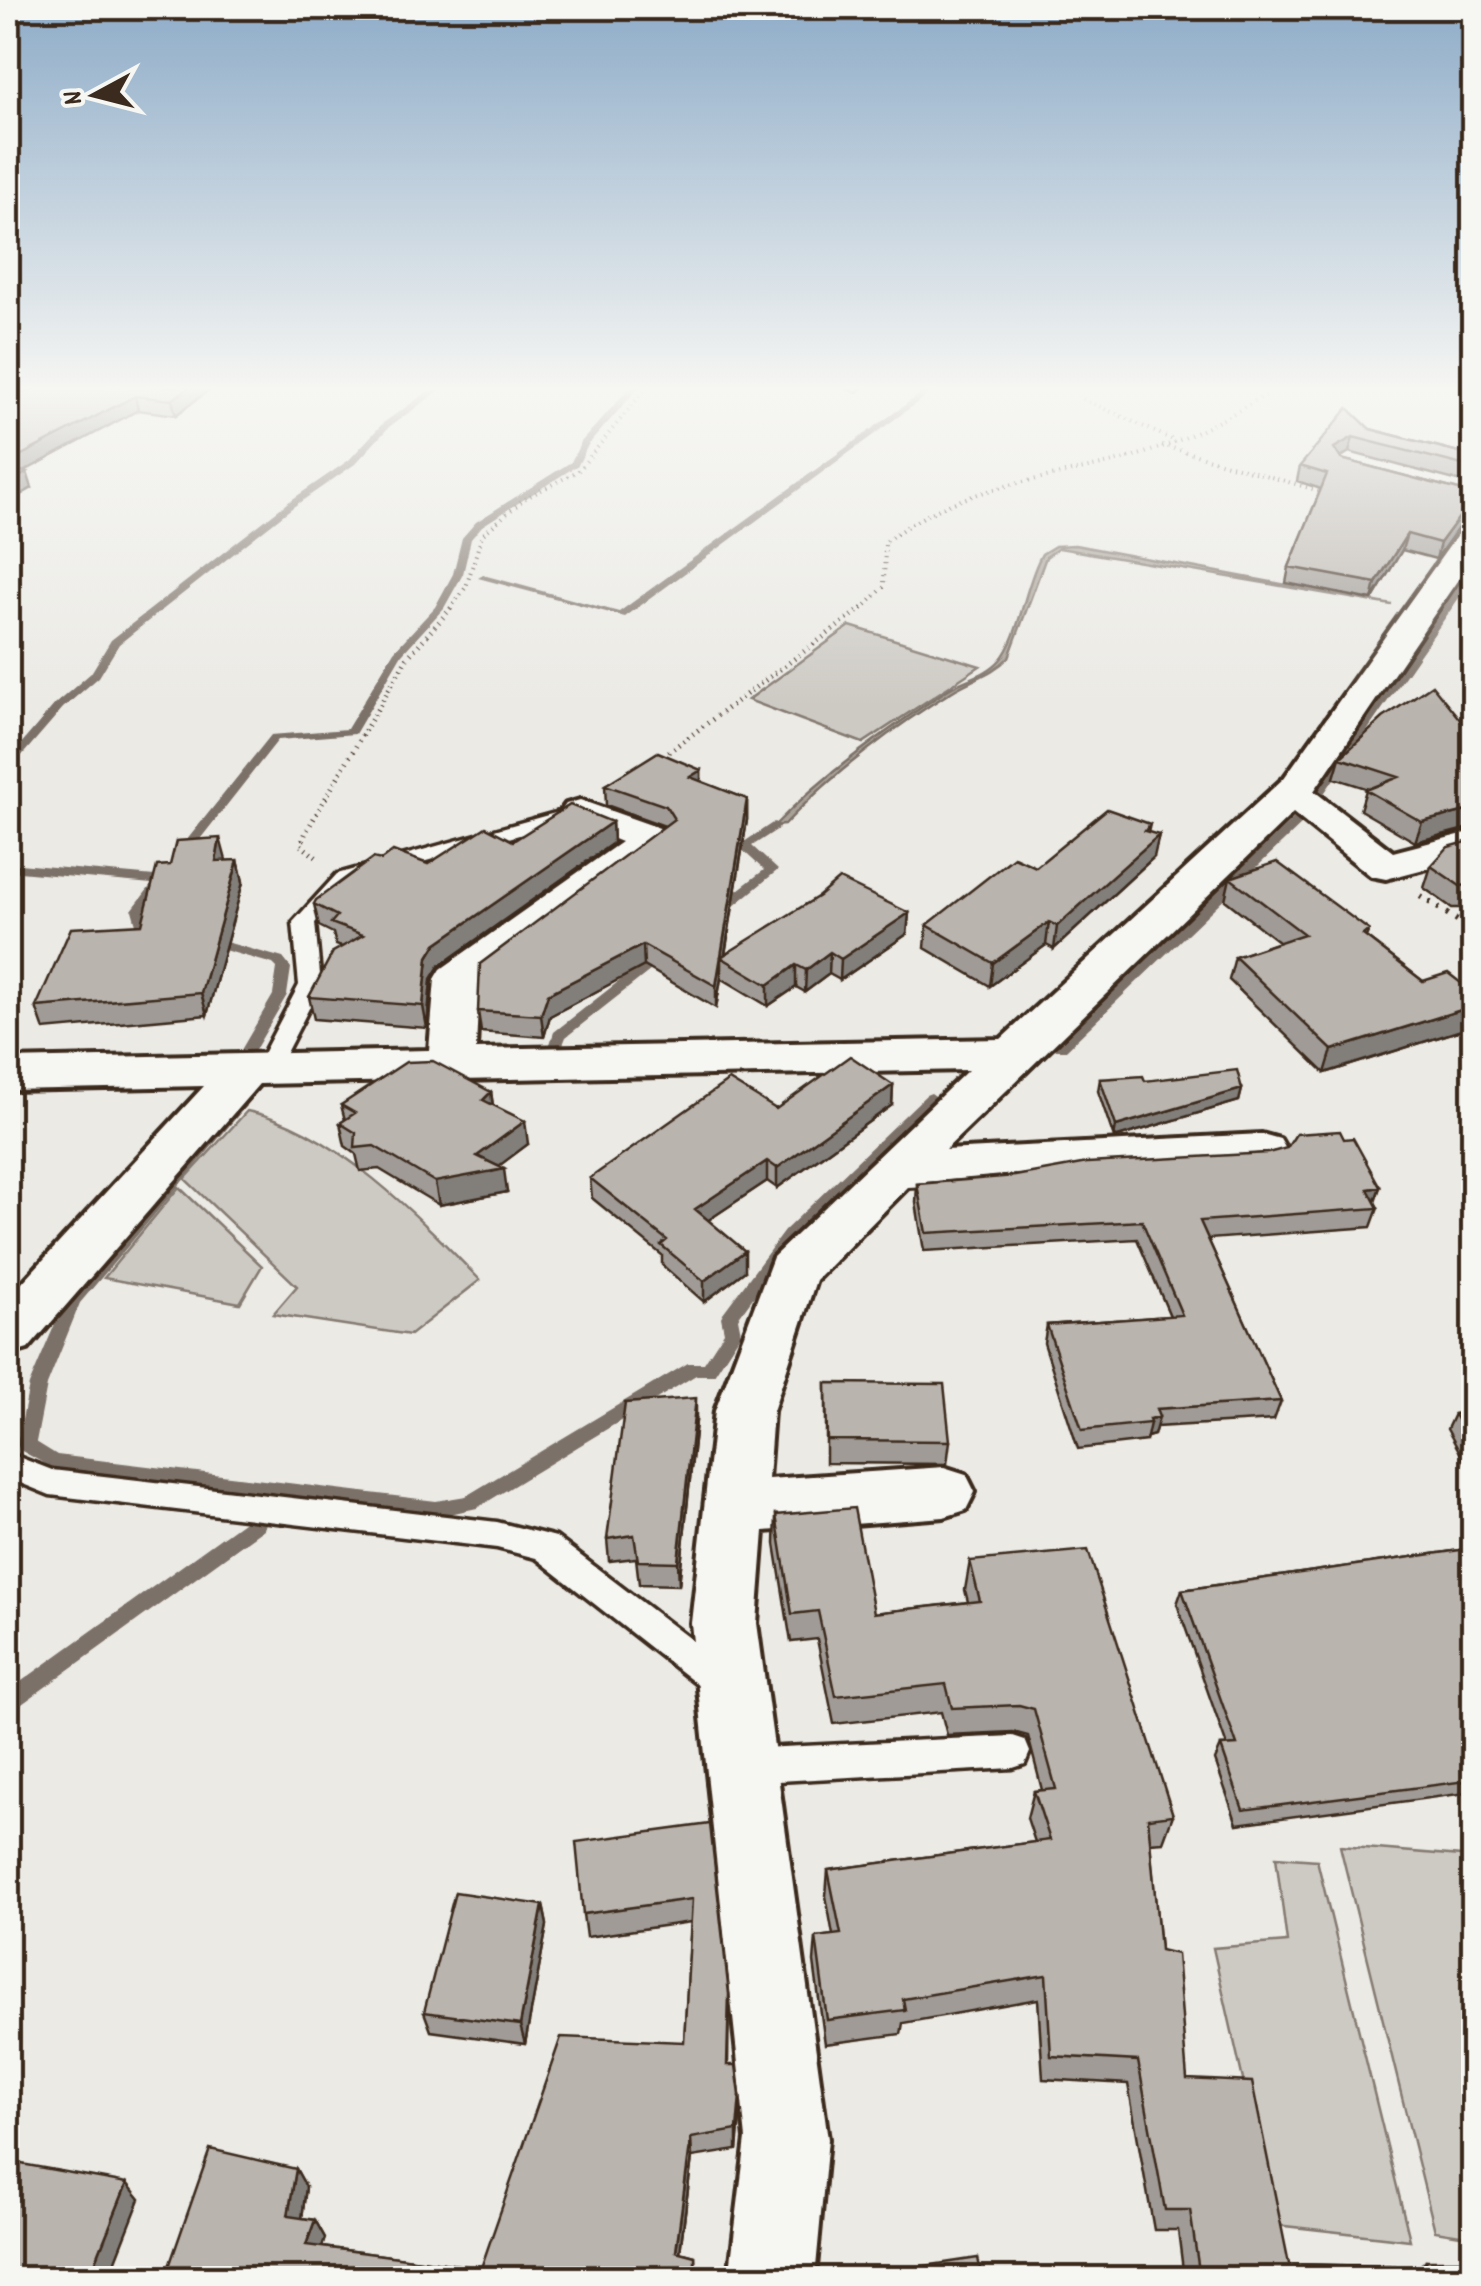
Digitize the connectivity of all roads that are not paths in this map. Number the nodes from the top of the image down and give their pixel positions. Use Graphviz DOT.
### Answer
graph roads {
  1 [pos="1474,533"];
  2 [pos="1462,570"];
  3 [pos="1291,792"];
  4 [pos="580,812"];
  5 [pos="1474,844"];
  6 [pos="1013,1054"];
  7 [pos="452,1066"];
  8 [pos="256,1070"];
  9 [pos="8,1074"];
  10 [pos="1262,1151"];
  11 [pos="895,1170"];
  12 [pos="8,1334"];
  13 [pos="8,1465"];
  14 [pos="944,1492"];
  15 [pos="734,1507"];
  16 [pos="732,1692"];
  17 [pos="1013,1752"];
  18 [pos="742,1766"];
  19 [pos="772,2278"];
  1 -- 2 [label="street"];
  2 -- 3 [label="street"];
  3 -- 5 [label="street"];
  3 -- 6 [label="street"];
  4 -- 7 [label="street"];
  4 -- 8 [label="lane"];
  6 -- 7 [label="street"];
  6 -- 11 [label="street"];
  7 -- 8 [label="street"];
  8 -- 9 [label="street"];
  8 -- 12 [label="street"];
  10 -- 11 [label="street"];
  11 -- 15 [label="street"];
  13 -- 16 [label="lane"];
  14 -- 15 [label="street"];
  15 -- 16 [label="street"];
  16 -- 18 [label="street"];
  17 -- 18 [label="lane"];
  18 -- 19 [label="street"];
}
